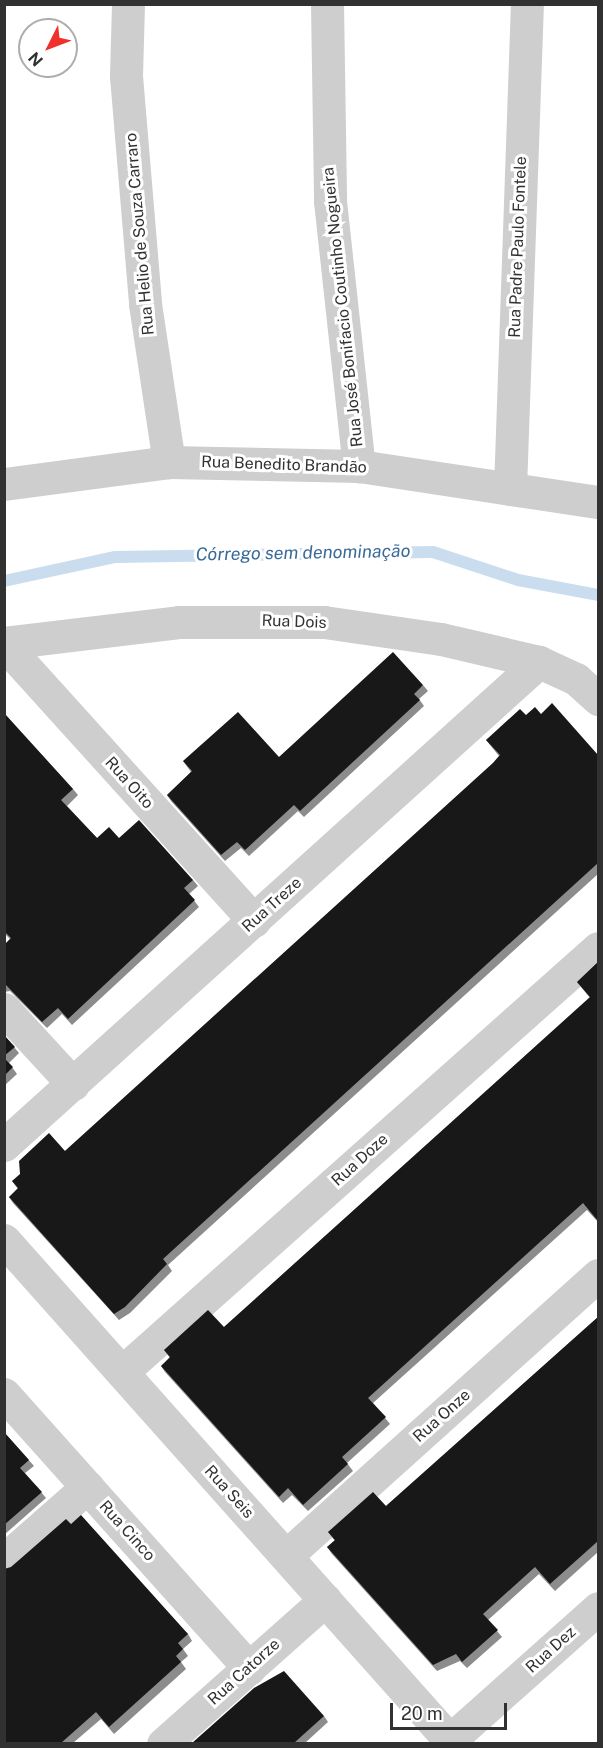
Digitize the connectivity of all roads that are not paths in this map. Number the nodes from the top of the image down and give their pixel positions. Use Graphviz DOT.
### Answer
graph roads {
  1 [pos="128,4"];
  2 [pos="327,4"];
  3 [pos="527,4"];
  4 [pos="169,462"];
  5 [pos="359,466"];
  6 [pos="4,484"];
  7 [pos="510,489"];
  8 [pos="598,502"];
  9 [pos="4,644"];
  10 [pos="539,663"];
  11 [pos="593,686"];
  12 [pos="254,921"];
  13 [pos="598,948"];
  14 [pos="4,1009"];
  15 [pos="73,1084"];
  16 [pos="4,1145"];
  17 [pos="4,1240"];
  18 [pos="598,1275"];
  19 [pos="122,1372"];
  20 [pos="4,1394"];
  21 [pos="87,1486"];
  22 [pos="286,1556"];
  23 [pos="4,1560"];
  24 [pos="325,1600"];
  25 [pos="598,1608"];
  26 [pos="249,1668"];
  27 [pos="452,1742"];
  28 [pos="164,1743"];
  1 -- 4 [label="street, Rua Helio de Souza Carraro"];
  2 -- 5 [label="street, Rua José Bonifacio Coutinho Nogueira"];
  3 -- 7 [label="street, Rua Padre Paulo Fontele"];
  4 -- 5 [label="street, Rua Benedito Brandão"];
  4 -- 6 [label="street, Rua Benedito Brandão"];
  5 -- 7 [label="street, Rua Benedito Brandão"];
  7 -- 8 [label="street, Rua Benedito Brandão"];
  9 -- 10 [label="street, Rua Dois"];
  9 -- 12 [label="street, Rua Oito"];
  10 -- 11 [label="street, Rua Dois"];
  10 -- 12 [label="street, Rua Treze"];
  12 -- 15 [label="street, Rua Treze"];
  13 -- 19 [label="street, Rua Doze"];
  14 -- 15 [label="street"];
  15 -- 16 [label="street, Rua Treze"];
  17 -- 19 [label="street, Rua Seis"];
  18 -- 22 [label="street, Rua Onze"];
  19 -- 22 [label="street, Rua Seis"];
  20 -- 21 [label="street, Rua Cinco"];
  21 -- 23 [label="street"];
  21 -- 26 [label="street, Rua Cinco"];
  22 -- 24 [label="street, Rua Seis"];
  24 -- 26 [label="street, Rua Catorze"];
  24 -- 27 [label="street, Rua Seis"];
  25 -- 27 [label="street, Rua Dez"];
  26 -- 28 [label="street, Rua Catorze"];
}
